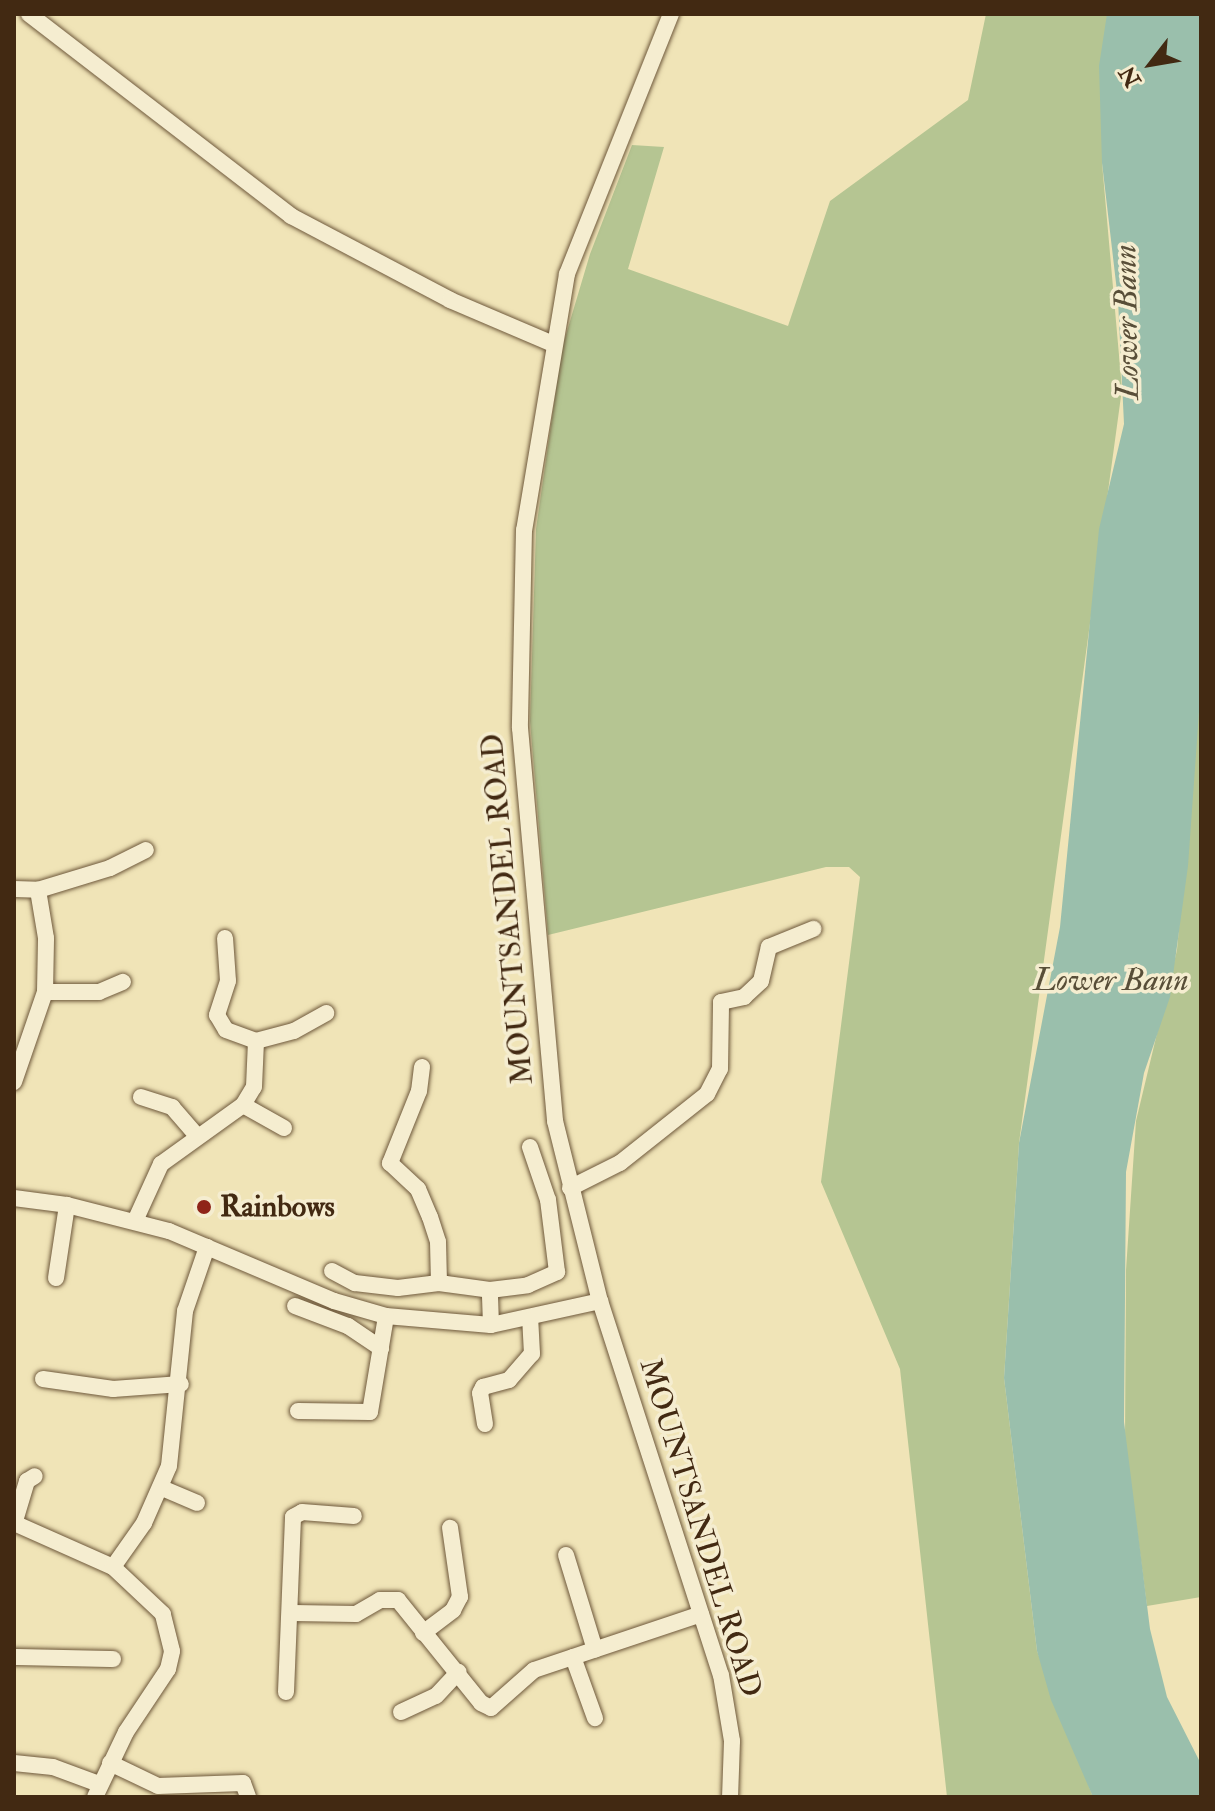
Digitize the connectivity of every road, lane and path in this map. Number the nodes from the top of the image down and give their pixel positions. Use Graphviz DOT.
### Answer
graph roads {
  1 [pos="29,14"];
  2 [pos="671,14"];
  3 [pos="553,344"];
  4 [pos="146,850"];
  5 [pos="14,889"];
  6 [pos="38,890"];
  7 [pos="813,929"];
  8 [pos="225,938"];
  9 [pos="123,982"];
  10 [pos="45,992"];
  11 [pos="326,1013"];
  12 [pos="256,1041"];
  13 [pos="19,1060"];
  14 [pos="422,1067"];
  15 [pos="14,1082"];
  16 [pos="141,1097"];
  17 [pos="243,1105"];
  18 [pos="284,1128"];
  19 [pos="196,1135"];
  20 [pos="530,1147"];
  21 [pos="570,1188"];
  22 [pos="14,1198"];
  23 [pos="67,1205"];
  24 [pos="135,1221"];
  25 [pos="207,1247"];
  26 [pos="332,1271"];
  27 [pos="56,1278"];
  28 [pos="439,1283"];
  29 [pos="490,1290"];
  30 [pos="600,1301"];
  31 [pos="295,1306"];
  32 [pos="386,1316"];
  33 [pos="530,1320"];
  34 [pos="491,1325"];
  35 [pos="381,1348"];
  36 [pos="43,1379"];
  37 [pos="181,1384"];
  38 [pos="298,1411"];
  39 [pos="485,1424"];
  40 [pos="35,1476"];
  41 [pos="162,1488"];
  42 [pos="197,1503"];
  43 [pos="354,1516"];
  44 [pos="15,1522"];
  45 [pos="450,1528"];
  46 [pos="566,1555"];
  47 [pos="113,1567"];
  48 [pos="293,1613"];
  49 [pos="701,1614"];
  50 [pos="423,1633"];
  51 [pos="595,1650"];
  52 [pos="14,1657"];
  53 [pos="573,1657"];
  54 [pos="113,1659"];
  55 [pos="458,1672"];
  56 [pos="286,1692"];
  57 [pos="401,1712"];
  58 [pos="595,1718"];
  59 [pos="14,1763"];
  60 [pos="110,1763"];
  61 [pos="97,1791"];
  62 [pos="248,1797"];
  63 [pos="730,1797"];
  1 -- 3 [label="street"];
  2 -- 3 [label="street, MOUNTSANDEL ROAD"];
  3 -- 21 [label="street, MOUNTSANDEL ROAD"];
  4 -- 6 [label="street"];
  5 -- 6 [label="street"];
  6 -- 10 [label="street"];
  7 -- 21 [label="street"];
  8 -- 12 [label="street"];
  9 -- 10 [label="street"];
  10 -- 13 [label="street"];
  11 -- 12 [label="street"];
  12 -- 17 [label="street"];
  13 -- 15 [label="street"];
  14 -- 28 [label="street"];
  16 -- 19 [label="street"];
  17 -- 18 [label="street"];
  17 -- 19 [label="street"];
  19 -- 24 [label="street"];
  20 -- 29 [label="street"];
  21 -- 30 [label="street, MOUNTSANDEL ROAD"];
  22 -- 23 [label="street"];
  23 -- 24 [label="street"];
  23 -- 27 [label="street"];
  24 -- 25 [label="street"];
  25 -- 32 [label="street"];
  25 -- 37 [label="street"];
  26 -- 28 [label="street"];
  28 -- 29 [label="street"];
  29 -- 34 [label="street"];
  30 -- 33 [label="street"];
  30 -- 49 [label="street, MOUNTSANDEL ROAD"];
  31 -- 35 [label="street"];
  32 -- 34 [label="street"];
  32 -- 35 [label="street"];
  33 -- 34 [label="street"];
  33 -- 39 [label="street"];
  35 -- 38 [label="street"];
  36 -- 37 [label="street"];
  37 -- 41 [label="street"];
  40 -- 44 [label="street"];
  41 -- 42 [label="street"];
  41 -- 47 [label="street"];
  43 -- 48 [label="street"];
  44 -- 47 [label="street"];
  45 -- 50 [label="street"];
  46 -- 51 [label="street"];
  47 -- 60 [label="street"];
  48 -- 50 [label="street"];
  48 -- 56 [label="street"];
  49 -- 51 [label="street"];
  49 -- 63 [label="street, MOUNTSANDEL ROAD"];
  50 -- 55 [label="street"];
  51 -- 53 [label="street"];
  52 -- 54 [label="street"];
  53 -- 55 [label="street"];
  53 -- 58 [label="street"];
  55 -- 57 [label="street"];
  59 -- 61 [label="street"];
  60 -- 61 [label="street"];
  60 -- 62 [label="street"];
}
